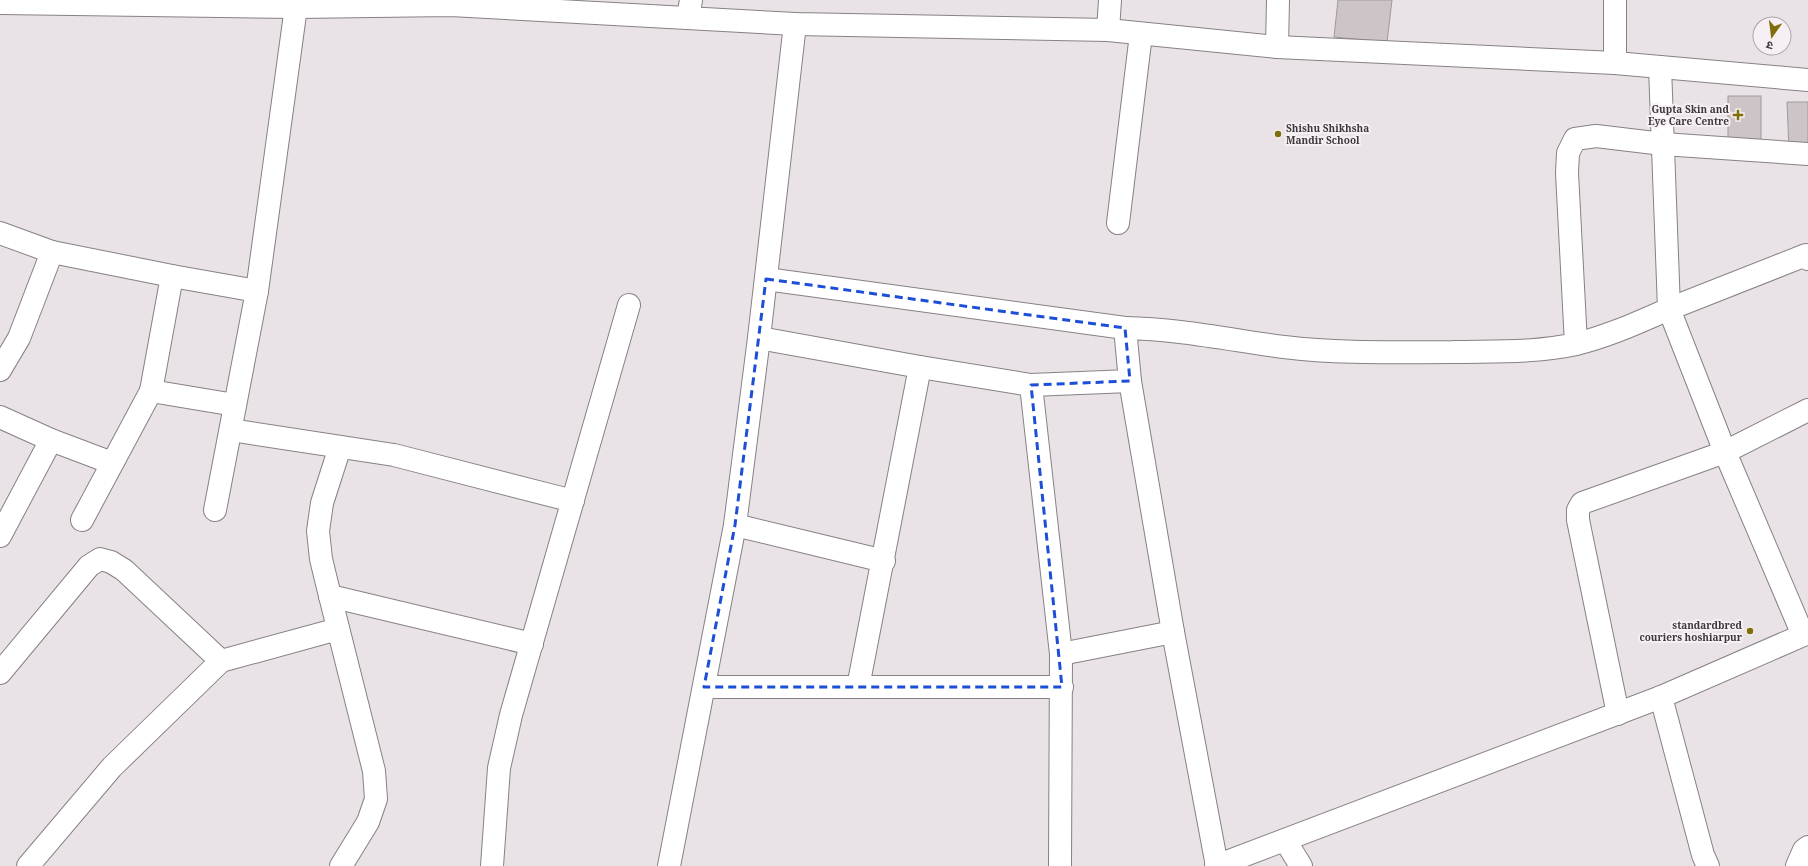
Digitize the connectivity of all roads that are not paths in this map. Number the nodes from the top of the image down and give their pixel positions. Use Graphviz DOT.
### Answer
graph roads {
  1 [pos="1110,0"];
  2 [pos="1278,0"];
  3 [pos="1615,0"];
  4 [pos="451,2"];
  5 [pos="0,3"];
  6 [pos="296,7"];
  7 [pos="689,8"];
  8 [pos="795,24"];
  9 [pos="1108,30"];
  10 [pos="1141,34"];
  11 [pos="1277,47"];
  12 [pos="1615,63"];
  13 [pos="1660,67"];
  14 [pos="1808,80"];
  15 [pos="1663,144"];
  16 [pos="1808,154"];
  17 [pos="1118,223"];
  18 [pos="0,233"];
  19 [pos="52,252"];
  20 [pos="1807,256"];
  21 [pos="172,276"];
  22 [pos="766,279"];
  23 [pos="257,291"];
  24 [pos="629,305"];
  25 [pos="1669,309"];
  26 [pos="1125,328"];
  27 [pos="759,338"];
  28 [pos="1576,344"];
  29 [pos="920,367"];
  30 [pos="0,370"];
  31 [pos="1130,381"];
  32 [pos="1031,385"];
  33 [pos="151,390"];
  34 [pos="235,405"];
  35 [pos="1808,410"];
  36 [pos="0,417"];
  37 [pos="231,430"];
  38 [pos="51,440"];
  39 [pos="340,447"];
  40 [pos="1725,452"];
  41 [pos="112,463"];
  42 [pos="573,501"];
  43 [pos="215,510"];
  44 [pos="82,520"];
  45 [pos="735,525"];
  46 [pos="0,536"];
  47 [pos="884,561"];
  48 [pos="330,596"];
  49 [pos="338,629"];
  50 [pos="1173,632"];
  51 [pos="1805,634"];
  52 [pos="532,644"];
  53 [pos="1061,654"];
  54 [pos="221,661"];
  55 [pos="1,669"];
  56 [pos="704,687"];
  57 [pos="858,687"];
  58 [pos="1062,687"];
  59 [pos="1661,697"];
  60 [pos="1618,714"];
  61 [pos="1285,840"];
  62 [pos="1808,847"];
  63 [pos="28,866"];
  64 [pos="341,866"];
  65 [pos="492,866"];
  66 [pos="669,866"];
  67 [pos="1060,866"];
  68 [pos="1217,866"];
  69 [pos="1301,866"];
  70 [pos="1708,866"];
  71 [pos="1797,866"];
  1 -- 9 [label="street"];
  2 -- 11 [label="street"];
  3 -- 12 [label="street"];
  4 -- 6 [label="street"];
  4 -- 7 [label="street"];
  5 -- 6 [label="street"];
  6 -- 23 [label="street"];
  7 -- 8 [label="street"];
  8 -- 9 [label="street"];
  8 -- 22 [label="street"];
  9 -- 10 [label="street"];
  10 -- 11 [label="street"];
  10 -- 17 [label="street"];
  11 -- 12 [label="street"];
  12 -- 13 [label="street"];
  13 -- 14 [label="street"];
  13 -- 15 [label="street"];
  15 -- 16 [label="street"];
  15 -- 25 [label="street"];
  15 -- 28 [label="street"];
  18 -- 19 [label="street"];
  19 -- 21 [label="street"];
  19 -- 30 [label="street"];
  20 -- 25 [label="street"];
  21 -- 23 [label="street"];
  21 -- 33 [label="street"];
  22 -- 26 [label="street"];
  22 -- 27 [label="street"];
  23 -- 34 [label="street"];
  24 -- 42 [label="street"];
  25 -- 28 [label="street"];
  25 -- 40 [label="street"];
  26 -- 28 [label="street"];
  26 -- 31 [label="street"];
  27 -- 29 [label="street"];
  27 -- 45 [label="street"];
  29 -- 32 [label="street"];
  29 -- 47 [label="street"];
  31 -- 32 [label="street"];
  31 -- 50 [label="street"];
  32 -- 53 [label="street"];
  33 -- 34 [label="street"];
  33 -- 41 [label="street"];
  34 -- 37 [label="street"];
  35 -- 40 [label="street"];
  36 -- 38 [label="street"];
  37 -- 39 [label="street"];
  37 -- 43 [label="street"];
  38 -- 41 [label="street"];
  38 -- 46 [label="street"];
  39 -- 42 [label="street"];
  39 -- 48 [label="street"];
  40 -- 51 [label="street"];
  40 -- 60 [label="street"];
  41 -- 44 [label="street"];
  42 -- 52 [label="street"];
  45 -- 47 [label="street"];
  45 -- 56 [label="street"];
  47 -- 57 [label="street"];
  48 -- 49 [label="street"];
  48 -- 52 [label="street"];
  49 -- 54 [label="street"];
  49 -- 64 [label="street"];
  50 -- 53 [label="street"];
  50 -- 68 [label="street"];
  51 -- 59 [label="street"];
  52 -- 65 [label="street"];
  53 -- 58 [label="street"];
  54 -- 55 [label="street"];
  54 -- 63 [label="street"];
  56 -- 57 [label="street"];
  56 -- 66 [label="street"];
  57 -- 58 [label="street"];
  58 -- 67 [label="street"];
  59 -- 60 [label="street"];
  59 -- 70 [label="street"];
  60 -- 61 [label="street"];
  61 -- 68 [label="street"];
  61 -- 69 [label="street"];
  62 -- 71 [label="street"];
}
